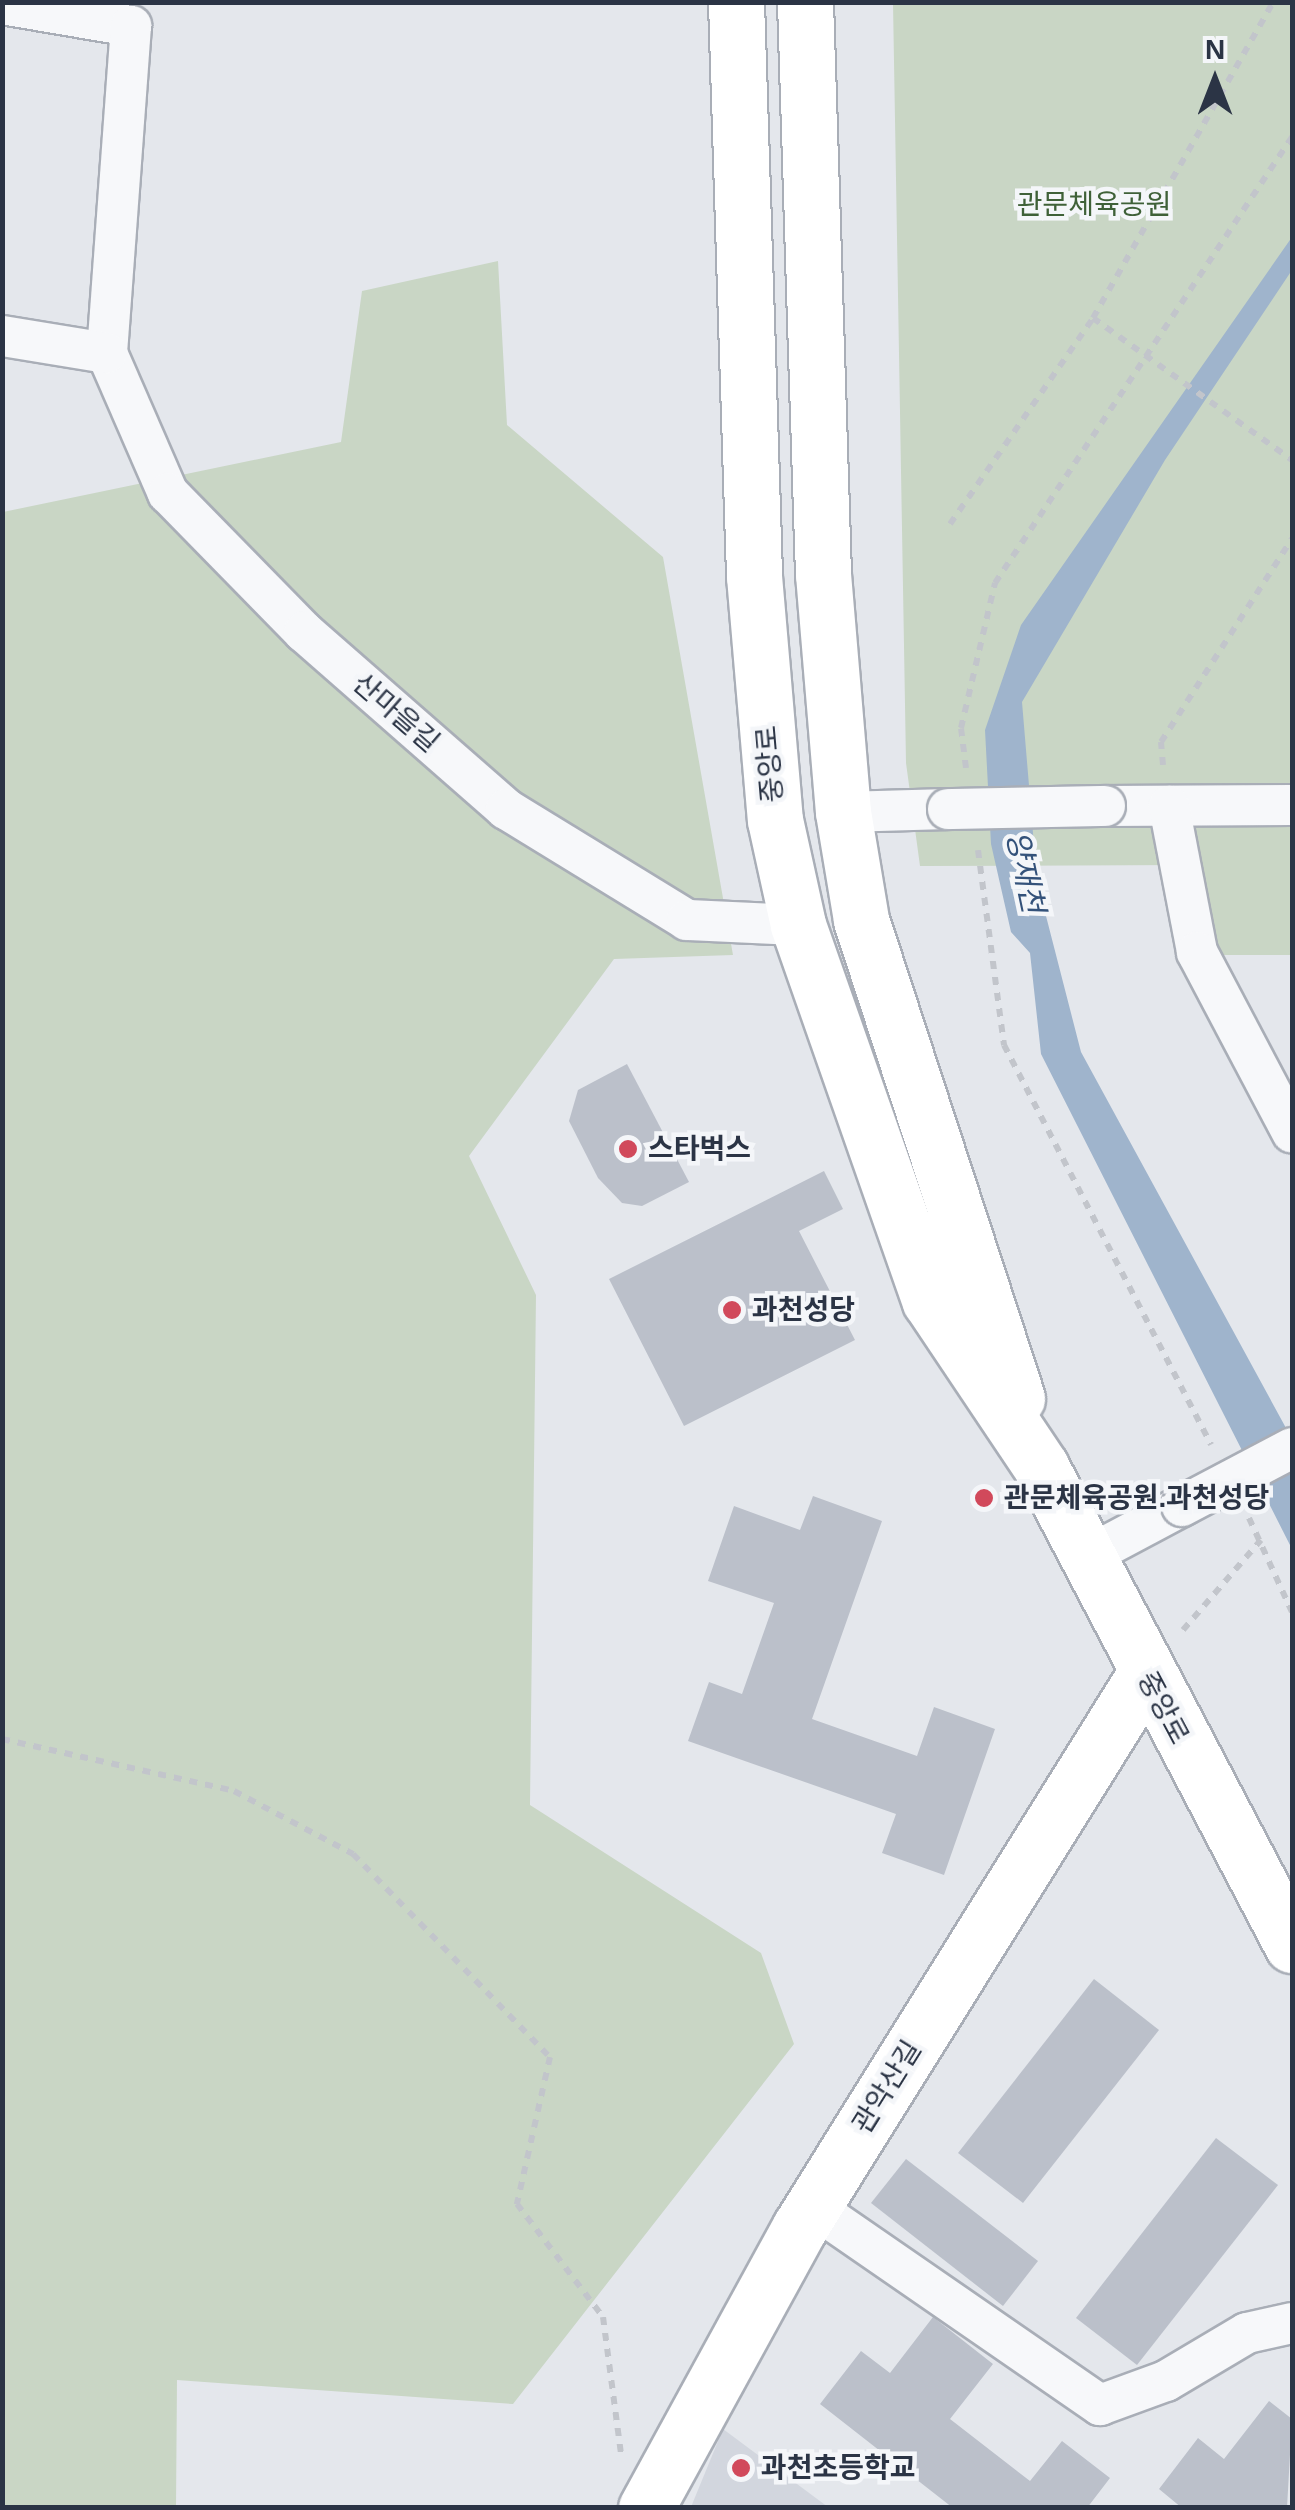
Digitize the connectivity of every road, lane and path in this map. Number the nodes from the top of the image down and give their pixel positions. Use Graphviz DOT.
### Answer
graph roads {
  1 [pos="736,2"];
  2 [pos="806,2"];
  3 [pos="1273,2"];
  4 [pos="2,4"];
  5 [pos="1093,318"];
  6 [pos="2,336"];
  7 [pos="107,353"];
  8 [pos="1292,460"];
  9 [pos="950,524"];
  10 [pos="1292,539"];
  11 [pos="1292,805"];
  12 [pos="1169,806"];
  13 [pos="843,812"];
  14 [pos="798,925"];
  15 [pos="1292,1132"];
  16 [pos="1292,1448"];
  17 [pos="1041,1467"];
  18 [pos="1086,1557"];
  19 [pos="1292,1612"];
  20 [pos="1144,1676"];
  21 [pos="2,1739"];
  22 [pos="1292,1945"];
  23 [pos="812,2207"];
  24 [pos="1292,2323"];
  25 [pos="635,2488"];
  1 -- 14 [label="street, 중앙로"];
  2 -- 13 [label="street, 중앙로"];
  3 -- 5 [label="path"];
  4 -- 7 [label="street, 산마을길"];
  5 -- 8 [label="path"];
  5 -- 9 [label="path"];
  6 -- 7 [label="street"];
  7 -- 14 [label="street, 산마을길"];
  10 -- 12 [label="path"];
  11 -- 12 [label="street"];
  12 -- 13 [label="street, bridge"];
  12 -- 15 [label="street"];
  13 -- 17 [label="street, 중앙로"];
  14 -- 17 [label="street, 중앙로"];
  16 -- 18 [label="street, bridge"];
  17 -- 18 [label="street, 중앙로"];
  18 -- 20 [label="street, 중앙로"];
  19 -- 20 [label="path"];
  20 -- 22 [label="street, 중앙로"];
  20 -- 23 [label="street, 관악산길"];
  21 -- 25 [label="path"];
  23 -- 24 [label="street"];
  23 -- 25 [label="street, 관악산길"];
}
